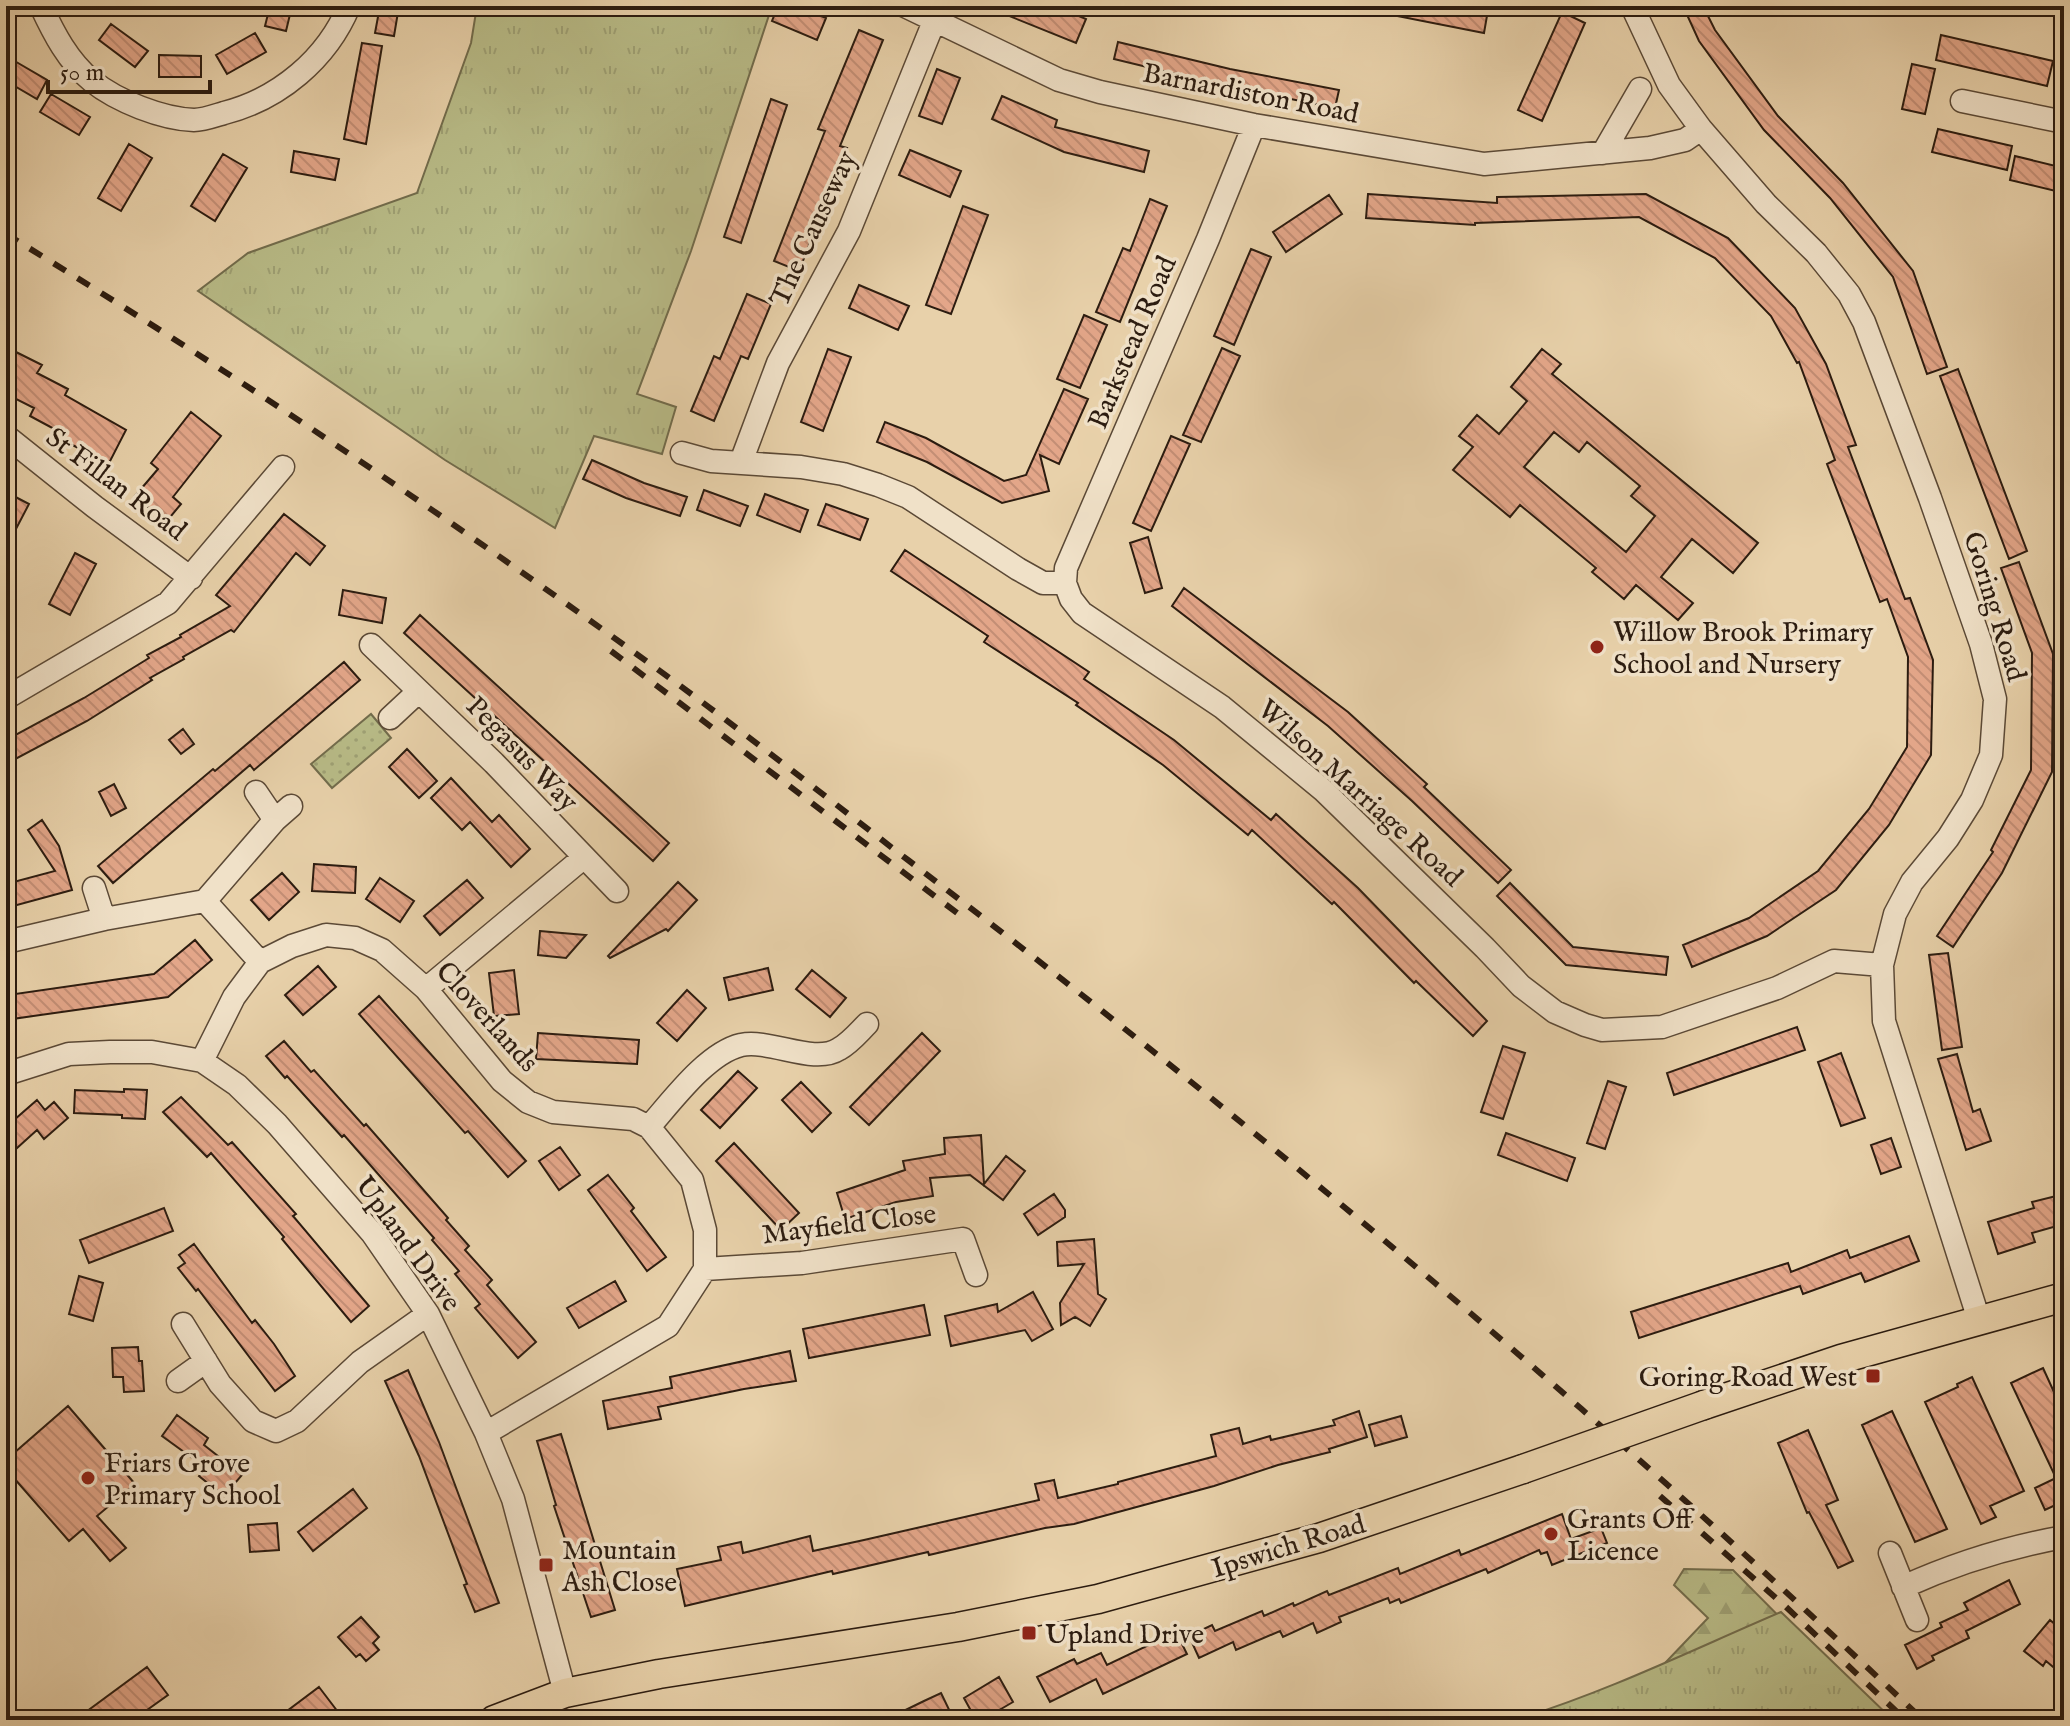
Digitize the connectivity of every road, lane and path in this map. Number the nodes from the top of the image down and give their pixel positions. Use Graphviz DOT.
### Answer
graph roads {
  1 [pos="41,6"];
  2 [pos="349,6"];
  3 [pos="905,6"];
  4 [pos="1632,6"];
  5 [pos="935,19"];
  6 [pos="1640,89"];
  7 [pos="1962,101"];
  8 [pos="2064,122"];
  9 [pos="1254,125"];
  10 [pos="1701,129"];
  11 [pos="1603,153"];
  12 [pos="6,436"];
  13 [pos="682,453"];
  14 [pos="741,462"];
  15 [pos="283,467"];
  16 [pos="191,578"];
  17 [pos="1065,583"];
  18 [pos="371,645"];
  19 [pos="419,691"];
  20 [pos="6,698"];
  21 [pos="390,718"];
  22 [pos="256,792"];
  23 [pos="583,858"];
  24 [pos="94,888"];
  25 [pos="617,891"];
  26 [pos="205,901"];
  27 [pos="104,919"];
  28 [pos="6,942"];
  29 [pos="260,962"];
  30 [pos="1882,965"];
  31 [pos="426,989"];
  32 [pos="867,1024"];
  33 [pos="202,1061"];
  34 [pos="6,1074"];
  35 [pos="649,1127"];
  36 [pos="705,1269"];
  37 [pos="976,1275"];
  38 [pos="2064,1297"];
  39 [pos="428,1314"];
  40 [pos="1979,1320"];
  41 [pos="183,1324"];
  42 [pos="206,1361"];
  43 [pos="178,1381"];
  44 [pos="486,1433"];
  45 [pos="2064,1537"];
  46 [pos="1890,1553"];
  47 [pos="1903,1587"];
  48 [pos="1917,1620"];
  49 [pos="565,1693"];
  50 [pos="494,1720"];
  1 -- 2 [label="street"];
  3 -- 5 [label="street, Barnardiston Road"];
  4 -- 10 [label="street, Goring Road"];
  5 -- 9 [label="street, Barnardiston Road"];
  5 -- 14 [label="street, The Causeway"];
  6 -- 11 [label="street"];
  7 -- 8 [label="street"];
  9 -- 11 [label="street, Barnardiston Road"];
  9 -- 17 [label="street, Barkstead Road"];
  10 -- 11 [label="street, Barnardiston Road"];
  10 -- 30 [label="street, Goring Road"];
  12 -- 16 [label="street, St Fillan Road"];
  13 -- 14 [label="street"];
  14 -- 17 [label="street"];
  15 -- 16 [label="street"];
  16 -- 20 [label="street"];
  17 -- 30 [label="street, Wilson Marriage Road"];
  18 -- 19 [label="street, Pegasus Way"];
  19 -- 21 [label="street"];
  19 -- 23 [label="street, Pegasus Way"];
  22 -- 26 [label="street"];
  23 -- 25 [label="street, Pegasus Way"];
  23 -- 31 [label="street"];
  24 -- 27 [label="street"];
  26 -- 27 [label="street"];
  26 -- 29 [label="street"];
  27 -- 28 [label="street"];
  29 -- 31 [label="street, Cloverlands"];
  29 -- 33 [label="street, Cloverlands"];
  30 -- 40 [label="street, Goring Road"];
  31 -- 35 [label="street, Cloverlands"];
  32 -- 35 [label="street"];
  33 -- 34 [label="street, Upland Drive"];
  33 -- 39 [label="street, Upland Drive"];
  35 -- 36 [label="street"];
  36 -- 37 [label="street, Mayfield Close"];
  36 -- 44 [label="street"];
  38 -- 40 [label="main road, Ipswich Road"];
  39 -- 42 [label="street"];
  39 -- 44 [label="street, Upland Drive"];
  40 -- 49 [label="main road, Ipswich Road, bridge"];
  41 -- 42 [label="street"];
  42 -- 43 [label="street"];
  44 -- 49 [label="street, Upland Drive"];
  45 -- 47 [label="street"];
  46 -- 47 [label="street"];
  47 -- 48 [label="street"];
  49 -- 50 [label="main road, Ipswich Road"];
}
